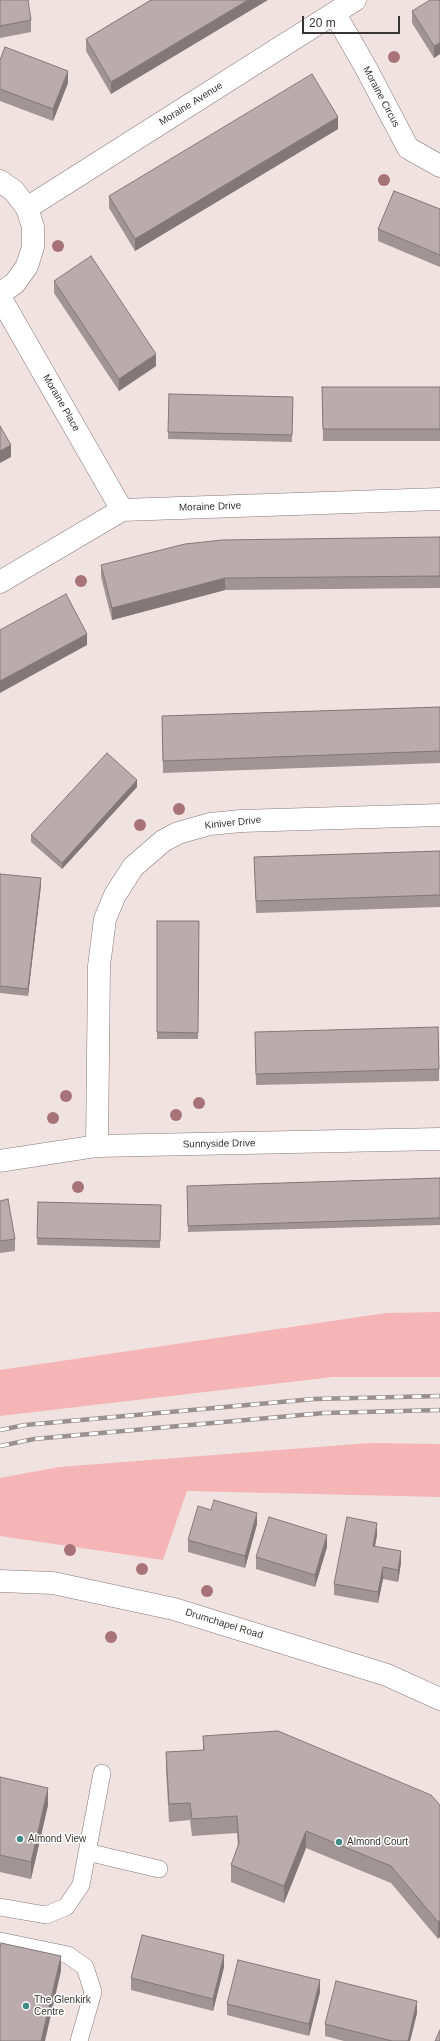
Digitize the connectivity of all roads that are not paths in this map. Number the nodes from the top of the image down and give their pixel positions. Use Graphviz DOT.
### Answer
graph roads {
  1 [pos="355,0"];
  2 [pos="335,14"];
  3 [pos="440,166"];
  4 [pos="0,181"];
  5 [pos="27,208"];
  6 [pos="0,295"];
  7 [pos="440,498"];
  8 [pos="122,510"];
  9 [pos="0,582"];
  10 [pos="440,815"];
  11 [pos="440,1139"];
  12 [pos="97,1146"];
  13 [pos="0,1161"];
  14 [pos="0,1581"];
  15 [pos="440,1699"];
  16 [pos="102,1774"];
  17 [pos="87,1852"];
  18 [pos="159,1869"];
  19 [pos="0,1907"];
  20 [pos="0,1941"];
  21 [pos="79,2041"];
  1 -- 2 [label="street, Moraine Avenue"];
  2 -- 3 [label="street, Moraine Circus"];
  2 -- 5 [label="street, Moraine Avenue"];
  4 -- 5 [label="street"];
  5 -- 6 [label="street"];
  6 -- 8 [label="street, Moraine Place"];
  7 -- 8 [label="street, Moraine Drive"];
  8 -- 9 [label="street, Moraine Drive"];
  10 -- 12 [label="street, Kiniver Drive"];
  11 -- 12 [label="street, Sunnyside Drive"];
  12 -- 13 [label="street, Sunnyside Drive"];
  14 -- 15 [label="street, Drumchapel Road"];
  16 -- 17 [label="lane"];
  17 -- 18 [label="lane"];
  17 -- 19 [label="lane"];
  20 -- 21 [label="lane"];
}
